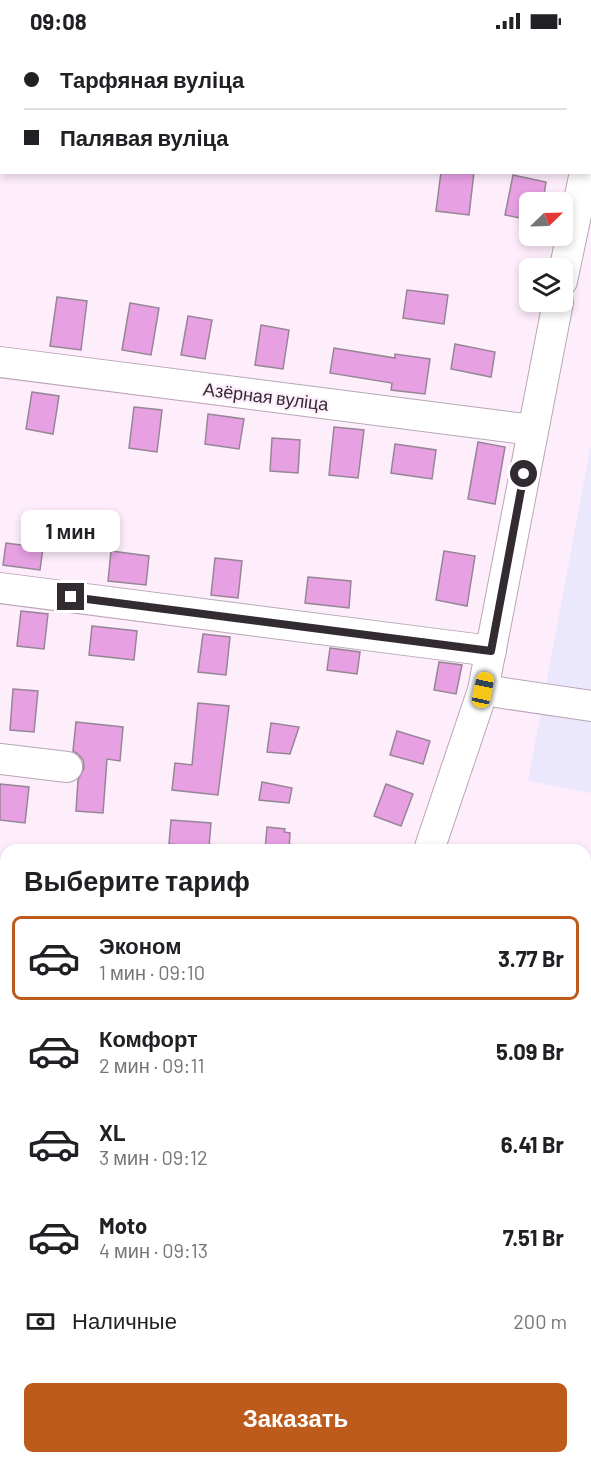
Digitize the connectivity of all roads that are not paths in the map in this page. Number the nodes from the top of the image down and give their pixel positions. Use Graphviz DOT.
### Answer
graph roads {
  1 [pos="581,174"];
  2 [pos="566,258"];
  3 [pos="556,312"];
  4 [pos="0,362"];
  5 [pos="532,430"];
  6 [pos="0,593"];
  7 [pos="491,651"];
  8 [pos="483,690"];
  9 [pos="591,706"];
  10 [pos="0,759"];
  11 [pos="68,766"];
  12 [pos="431,844"];
  1 -- 2 [label="street"];
  3 -- 5 [label="street"];
  4 -- 5 [label="street, Азёрная вуліца"];
  5 -- 7 [label="street"];
  6 -- 7 [label="street"];
  7 -- 8 [label="street"];
  8 -- 9 [label="street"];
  8 -- 12 [label="street"];
  10 -- 11 [label="street"];
}
